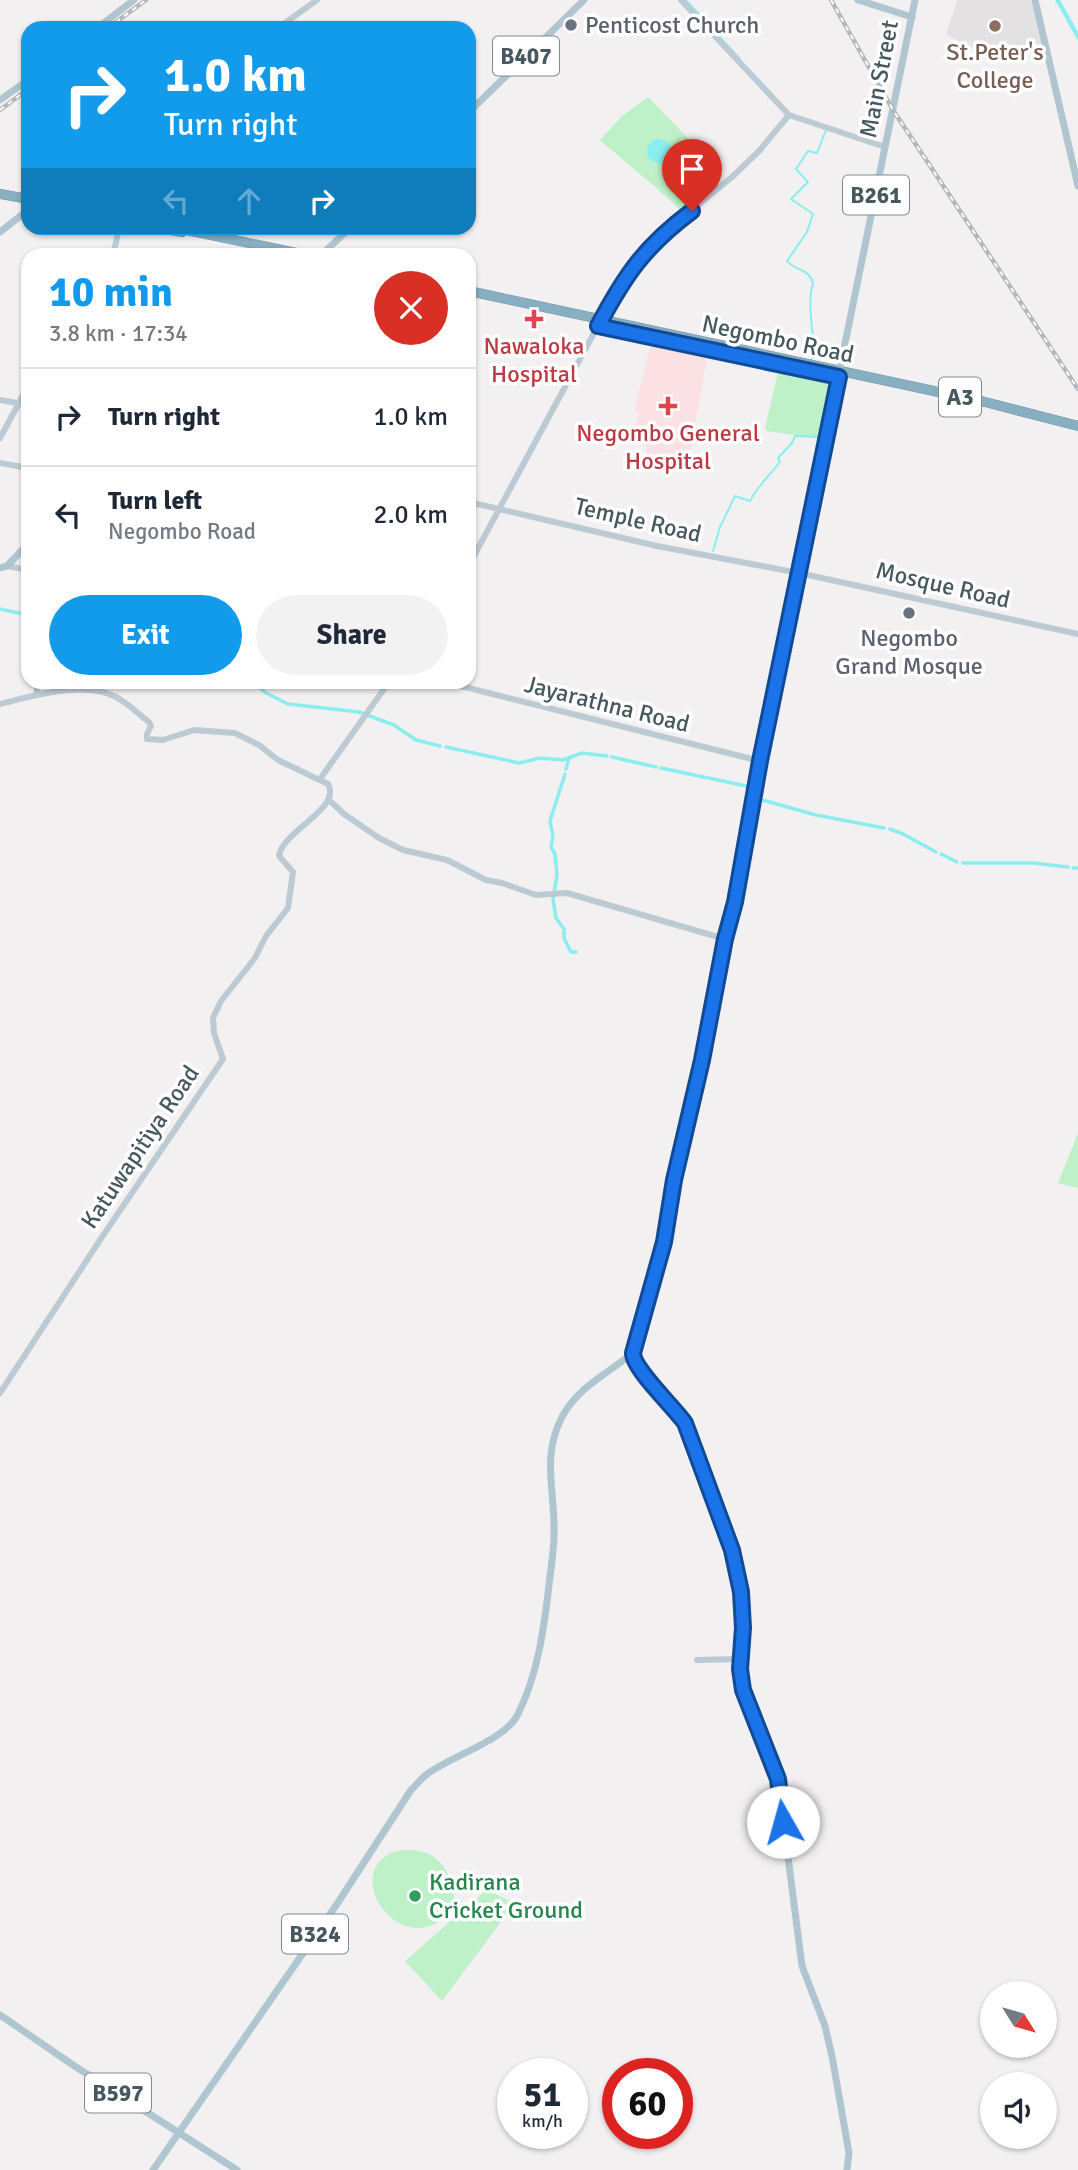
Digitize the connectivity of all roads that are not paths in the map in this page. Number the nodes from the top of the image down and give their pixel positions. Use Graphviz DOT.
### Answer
graph roads {
  1 [pos="134,0"];
  2 [pos="317,0"];
  3 [pos="584,0"];
  4 [pos="681,0"];
  5 [pos="858,0"];
  6 [pos="915,0"];
  7 [pos="1035,0"];
  8 [pos="912,18"];
  9 [pos="106,21"];
  10 [pos="288,21"];
  11 [pos="21,85"];
  12 [pos="0,100"];
  13 [pos="476,105"];
  14 [pos="789,115"];
  15 [pos="885,147"];
  16 [pos="1078,186"];
  17 [pos="0,192"];
  18 [pos="21,196"];
  19 [pos="21,216"];
  20 [pos="0,232"];
  21 [pos="193,235"];
  22 [pos="210,235"];
  23 [pos="342,235"];
  24 [pos="253,248"];
  25 [pos="273,248"];
  26 [pos="329,248"];
  27 [pos="476,295"];
  28 [pos="600,323"];
  29 [pos="840,375"];
  30 [pos="21,396"];
  31 [pos="0,400"];
  32 [pos="17,402"];
  33 [pos="21,403"];
  34 [pos="1078,428"];
  35 [pos="0,438"];
  36 [pos="0,463"];
  37 [pos="21,467"];
  38 [pos="476,504"];
  39 [pos="500,509"];
  40 [pos="21,550"];
  41 [pos="476,552"];
  42 [pos="3,567"];
  43 [pos="21,569"];
  44 [pos="799,573"];
  45 [pos="1078,634"];
  46 [pos="37,689"];
  47 [pos="384,689"];
  48 [pos="473,689"];
  49 [pos="36,695"];
  50 [pos="0,704"];
  51 [pos="760,761"];
  52 [pos="320,779"];
  53 [pos="329,800"];
  54 [pos="725,939"];
  55 [pos="633,1353"];
  56 [pos="0,1393"];
  57 [pos="741,1659"];
  58 [pos="697,1660"];
  59 [pos="0,2015"];
  60 [pos="179,2133"];
  61 [pos="153,2170"];
  62 [pos="237,2170"];
  63 [pos="847,2170"];
  1 -- 9 [label="main road"];
  2 -- 10 [label="street"];
  3 -- 13 [label="main road, B407"];
  4 -- 14 [label="street"];
  5 -- 8 [label="main road"];
  6 -- 8 [label="main road, Main Street / B261"];
  7 -- 16 [label="main road"];
  8 -- 15 [label="main road, Main Street / B261"];
  11 -- 12 [label="main road"];
  14 -- 15 [label="street"];
  14 -- 28 [label="street"];
  15 -- 29 [label="main road, Main Street / B261"];
  17 -- 18 [label="highway"];
  19 -- 20 [label="main road"];
  21 -- 24 [label="highway"];
  22 -- 25 [label="highway"];
  23 -- 26 [label="main road"];
  27 -- 28 [label="highway, Negombo Road / A3"];
  28 -- 29 [label="highway, Negombo Road / A3"];
  28 -- 39 [label="street"];
  29 -- 34 [label="highway, Negombo Road / A3"];
  29 -- 44 [label="main road, Main Street"];
  30 -- 32 [label="street"];
  31 -- 32 [label="street"];
  32 -- 33 [label="street"];
  32 -- 35 [label="street"];
  36 -- 37 [label="street"];
  38 -- 39 [label="street, Temple Road"];
  39 -- 41 [label="street"];
  39 -- 44 [label="street, Temple Road"];
  40 -- 42 [label="main road"];
  42 -- 43 [label="street"];
  44 -- 45 [label="street, Mosque Road"];
  44 -- 51 [label="main road, Main Street"];
  46 -- 49 [label="street"];
  47 -- 52 [label="street"];
  48 -- 51 [label="street, Jayarathna Road"];
  49 -- 50 [label="street"];
  49 -- 52 [label="street"];
  51 -- 54 [label="main road, Main Street"];
  52 -- 53 [label="street"];
  53 -- 54 [label="street"];
  53 -- 56 [label="street, Katuwapitiya Road"];
  54 -- 55 [label="main road, Main Street"];
  55 -- 57 [label="main road"];
  55 -- 60 [label="main road, B324"];
  57 -- 58 [label="street"];
  57 -- 63 [label="main road"];
  59 -- 60 [label="main road, B597"];
  60 -- 61 [label="main road, B324"];
  60 -- 62 [label="main road, B597"];
}
